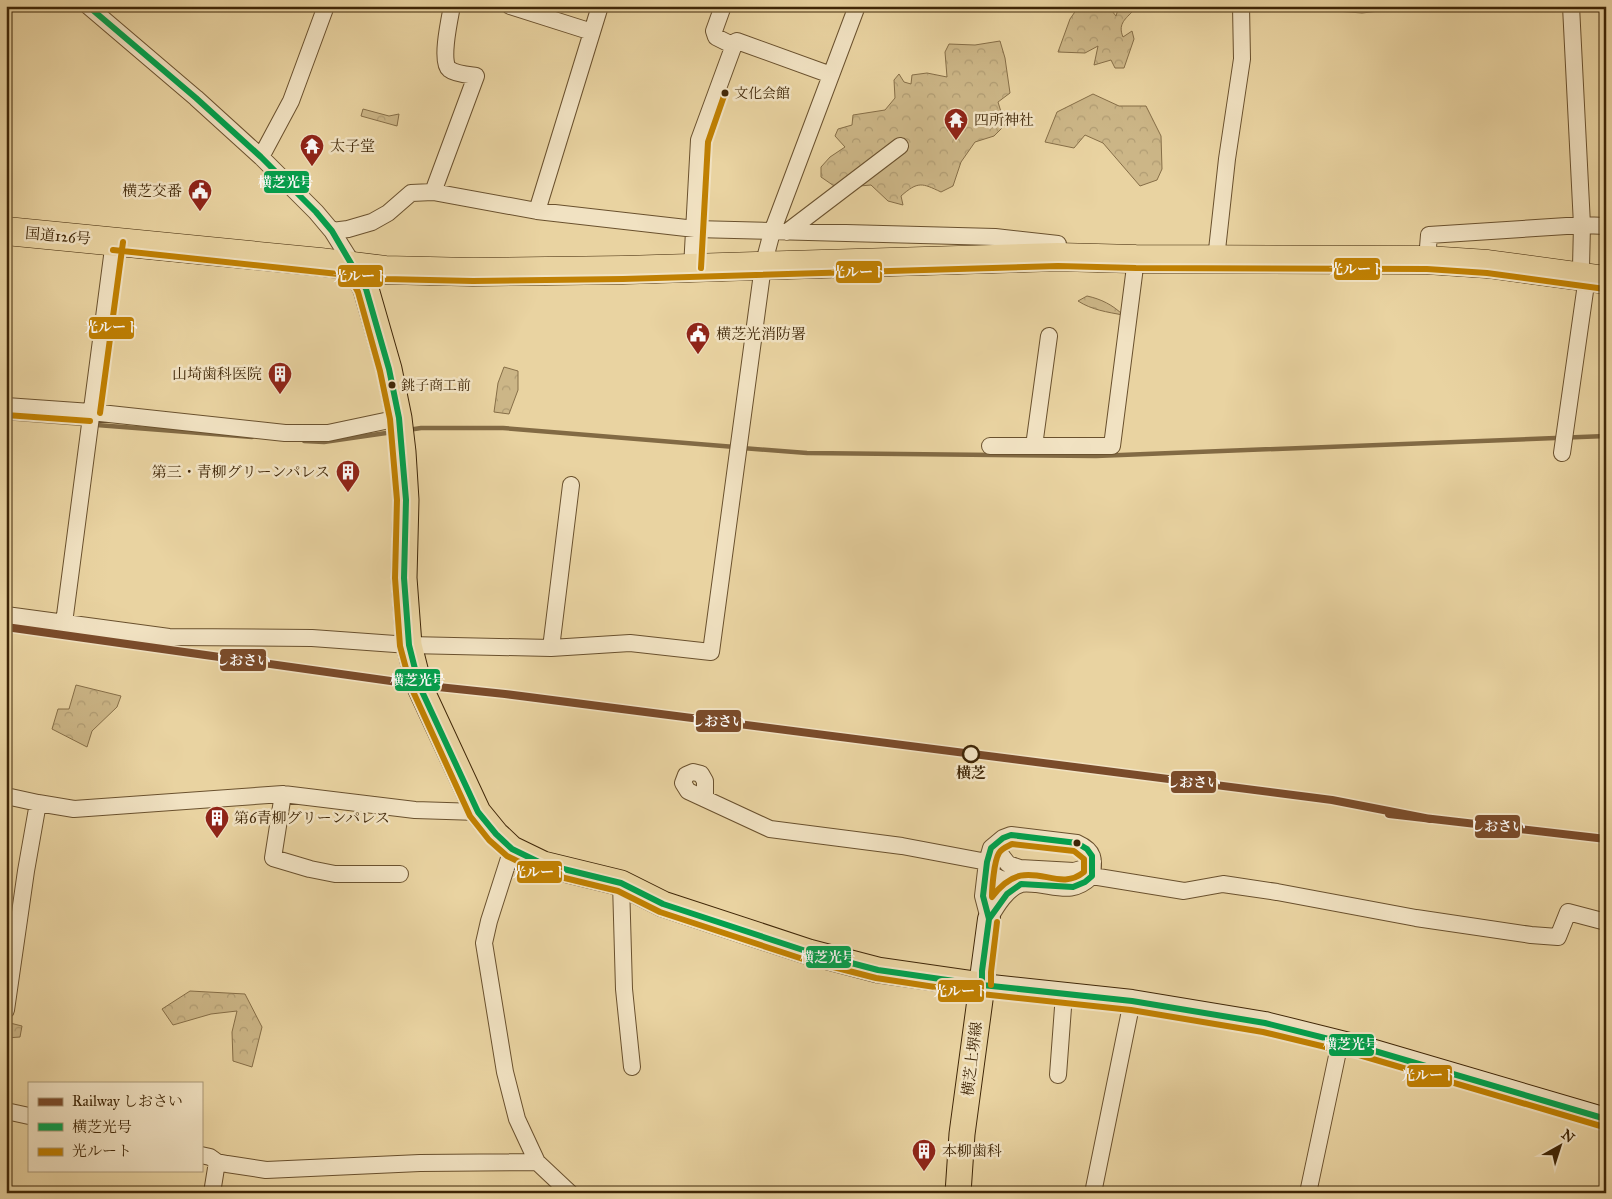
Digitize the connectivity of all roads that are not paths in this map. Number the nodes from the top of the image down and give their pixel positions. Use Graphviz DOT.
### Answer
graph roads {
  1 [pos="88,6"];
  2 [pos="326,6"];
  3 [pos="452,6"];
  4 [pos="510,6"];
  5 [pos="600,6"];
  6 [pos="723,6"];
  7 [pos="857,6"];
  8 [pos="1241,6"];
  9 [pos="1571,6"];
  10 [pos="592,32"];
  11 [pos="734,46"];
  12 [pos="831,76"];
  13 [pos="900,146"];
  14 [pos="261,157"];
  15 [pos="433,192"];
  16 [pos="537,212"];
  17 [pos="1582,225"];
  18 [pos="1606,226"];
  19 [pos="695,230"];
  20 [pos="6,231"];
  21 [pos="332,231"];
  22 [pos="780,232"];
  23 [pos="114,241"];
  24 [pos="1058,257"];
  25 [pos="1136,259"];
  26 [pos="1216,259"];
  27 [pos="1427,260"];
  28 [pos="354,266"];
  29 [pos="763,266"];
  30 [pos="692,268"];
  31 [pos="1596,278"];
  32 [pos="1049,336"];
  33 [pos="6,406"];
  34 [pos="91,414"];
  35 [pos="399,418"];
  36 [pos="990,446"];
  37 [pos="1034,446"];
  38 [pos="1562,453"];
  39 [pos="571,485"];
  40 [pos="6,615"];
  41 [pos="64,623"];
  42 [pos="410,645"];
  43 [pos="551,648"];
  44 [pos="283,794"];
  45 [pos="6,796"];
  46 [pos="705,798"];
  47 [pos="38,803"];
  48 [pos="478,812"];
  49 [pos="994,846"];
  50 [pos="512,849"];
  51 [pos="986,867"];
  52 [pos="1093,869"];
  53 [pos="400,874"];
  54 [pos="620,883"];
  55 [pos="1028,883"];
  56 [pos="989,919"];
  57 [pos="1606,922"];
  58 [pos="982,985"];
  59 [pos="1064,994"];
  60 [pos="1132,1002"];
  61 [pos="6,1010"];
  62 [pos="1340,1042"];
  63 [pos="632,1067"];
  64 [pos="1058,1075"];
  65 [pos="6,1112"];
  66 [pos="28,1116"];
  67 [pos="1606,1119"];
  68 [pos="202,1155"];
  69 [pos="217,1162"];
  70 [pos="538,1162"];
  71 [pos="212,1193"];
  72 [pos="570,1193"];
  73 [pos="958,1193"];
  74 [pos="1093,1193"];
  75 [pos="1308,1193"];
  1 -- 14 [label="street"];
  2 -- 14 [label="street"];
  3 -- 15 [label="street"];
  4 -- 10 [label="street"];
  5 -- 10 [label="street"];
  6 -- 11 [label="street"];
  7 -- 12 [label="street"];
  8 -- 26 [label="street"];
  9 -- 17 [label="street"];
  10 -- 16 [label="street"];
  11 -- 12 [label="street"];
  11 -- 19 [label="street"];
  12 -- 22 [label="street"];
  13 -- 22 [label="street"];
  14 -- 21 [label="street"];
  15 -- 16 [label="street"];
  15 -- 21 [label="street"];
  16 -- 19 [label="street"];
  17 -- 18 [label="street"];
  17 -- 27 [label="street"];
  17 -- 31 [label="street"];
  19 -- 22 [label="street"];
  19 -- 30 [label="street"];
  20 -- 23 [label="highway, 国道126号"];
  21 -- 28 [label="street"];
  22 -- 24 [label="street"];
  22 -- 29 [label="street"];
  23 -- 28 [label="highway, 国道126号"];
  23 -- 34 [label="street"];
  24 -- 25 [label="highway, 国道126号"];
  24 -- 29 [label="highway, 国道126号"];
  25 -- 26 [label="highway, 国道126号"];
  25 -- 37 [label="street"];
  26 -- 27 [label="highway, 国道126号"];
  27 -- 31 [label="highway, 国道126号"];
  28 -- 30 [label="highway, 国道126号"];
  28 -- 35 [label="main road"];
  29 -- 30 [label="highway, 国道126号"];
  29 -- 43 [label="street"];
  31 -- 38 [label="street"];
  32 -- 37 [label="street"];
  33 -- 34 [label="street"];
  34 -- 35 [label="street"];
  34 -- 41 [label="street"];
  35 -- 42 [label="main road"];
  36 -- 37 [label="street"];
  39 -- 43 [label="street"];
  40 -- 41 [label="street"];
  41 -- 42 [label="street"];
  42 -- 43 [label="street"];
  42 -- 48 [label="main road"];
  44 -- 47 [label="street"];
  44 -- 48 [label="street"];
  44 -- 53 [label="street"];
  45 -- 47 [label="street"];
  46 -- 51 [label="street"];
  47 -- 61 [label="street"];
  48 -- 50 [label="main road"];
  49 -- 51 [label="street"];
  49 -- 52 [label="street"];
  49 -- 52 [label="street"];
  50 -- 54 [label="main road"];
  50 -- 70 [label="street"];
  51 -- 55 [label="street"];
  51 -- 56 [label="street"];
  52 -- 55 [label="street"];
  52 -- 57 [label="street"];
  54 -- 58 [label="main road"];
  54 -- 63 [label="street"];
  55 -- 56 [label="street"];
  56 -- 58 [label="main road"];
  58 -- 59 [label="main road"];
  58 -- 73 [label="main road, 横芝上堺線"];
  59 -- 60 [label="main road"];
  59 -- 64 [label="street"];
  60 -- 62 [label="main road"];
  60 -- 74 [label="street"];
  62 -- 67 [label="main road"];
  62 -- 75 [label="street"];
  65 -- 66 [label="street"];
  68 -- 69 [label="street"];
  69 -- 70 [label="street"];
  69 -- 71 [label="street"];
  70 -- 72 [label="street"];
}
